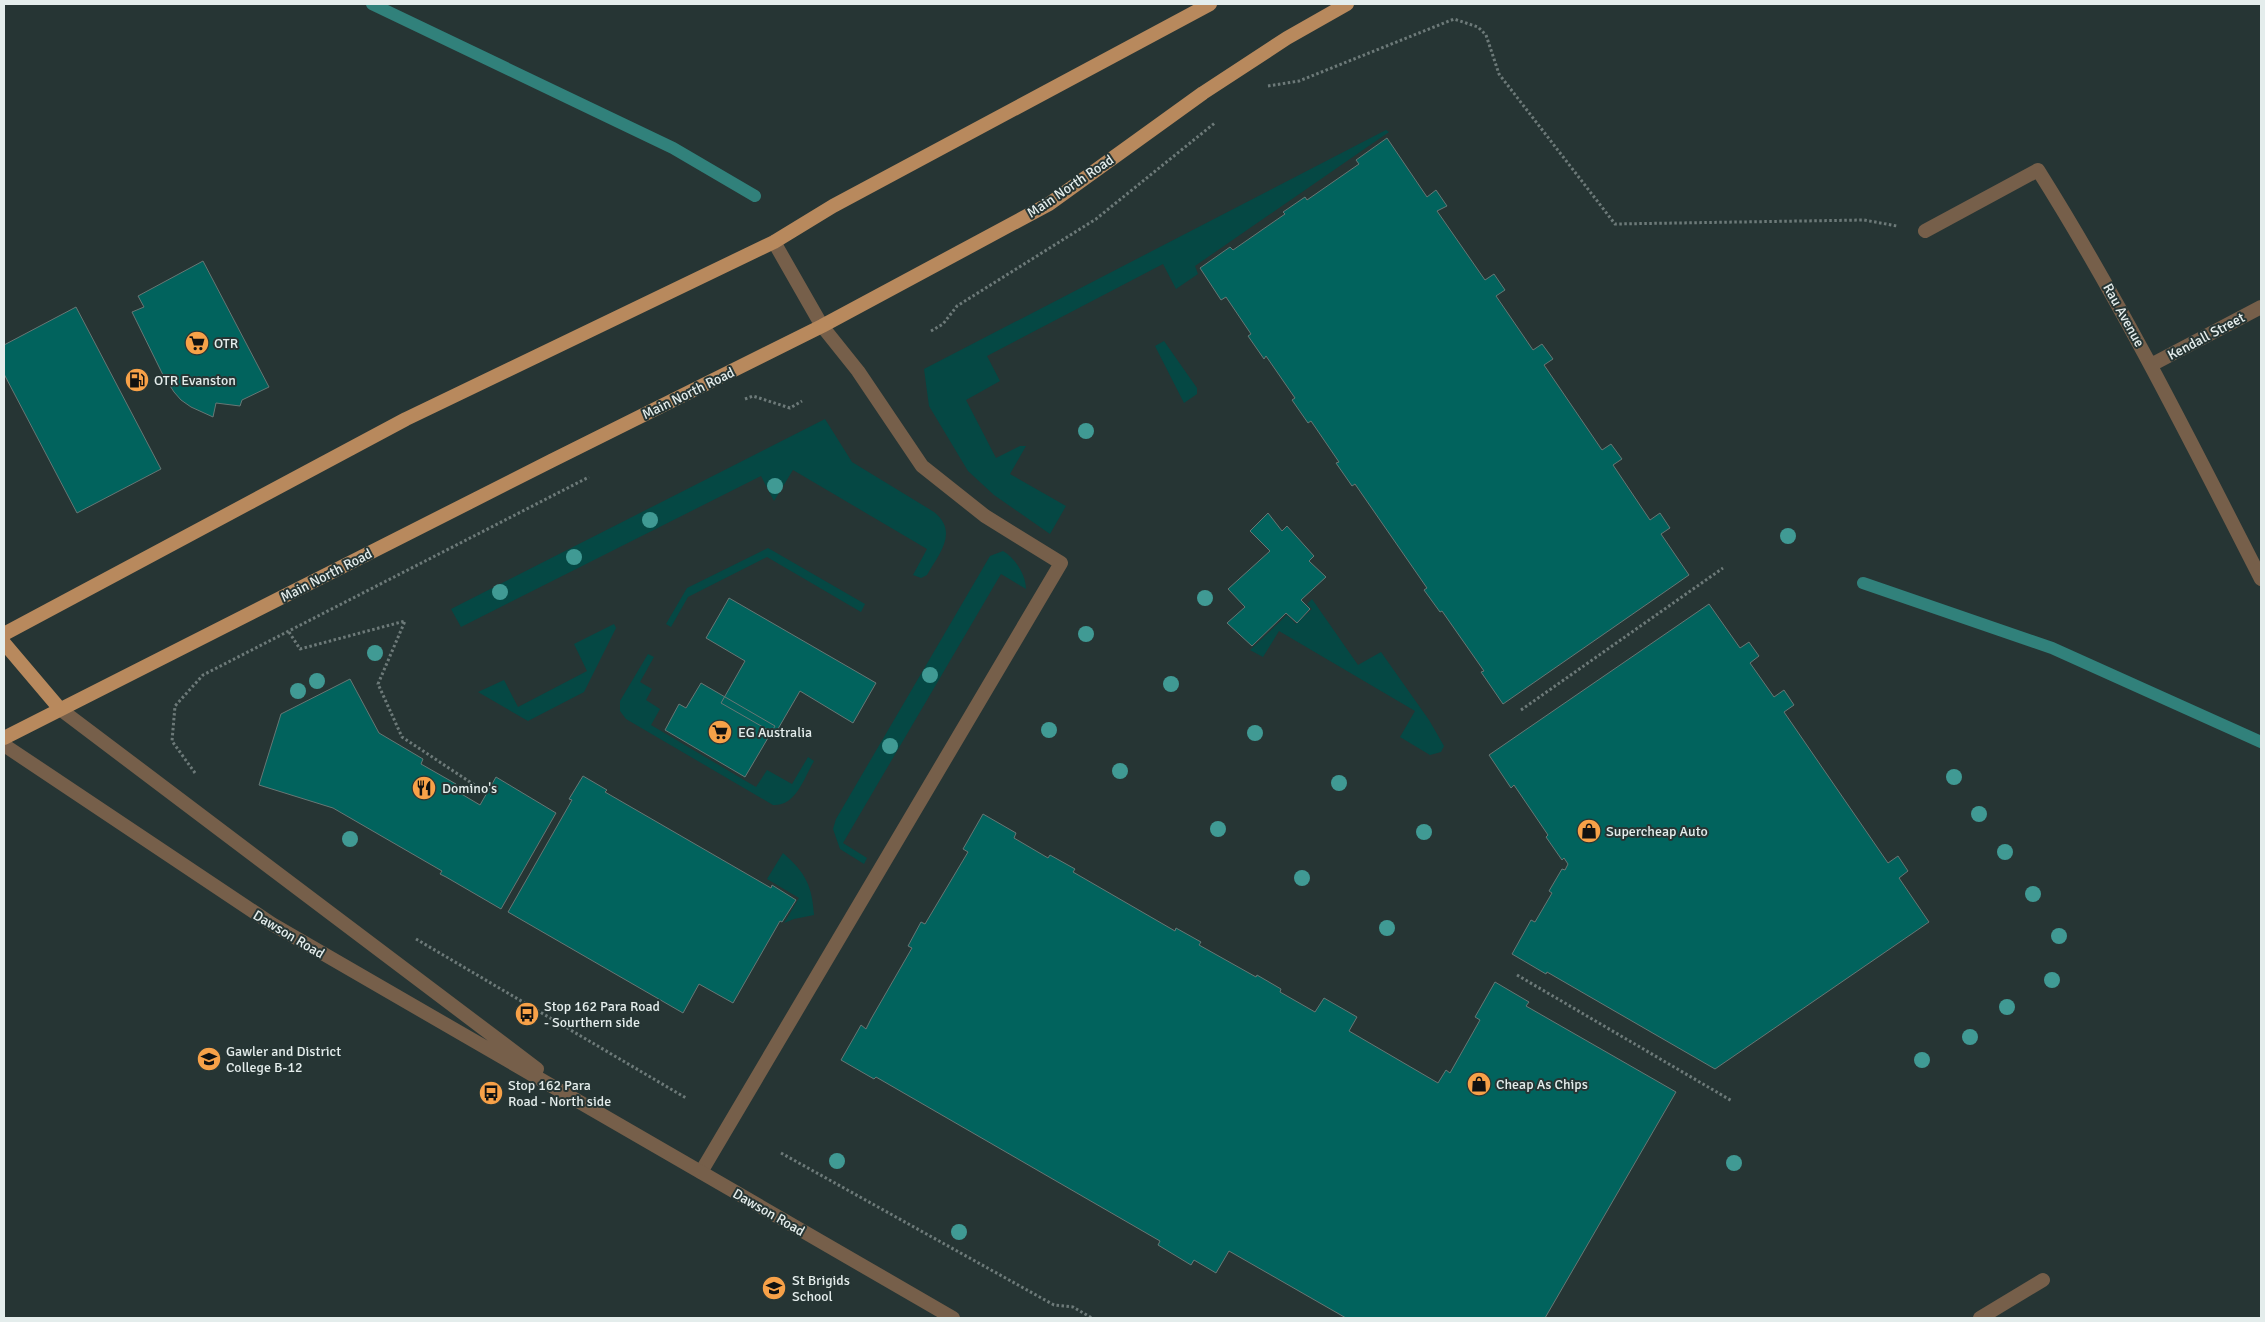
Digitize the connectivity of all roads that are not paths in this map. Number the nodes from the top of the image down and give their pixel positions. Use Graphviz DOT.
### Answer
graph roads {
  1 [pos="1210,4"];
  2 [pos="1347,4"];
  3 [pos="1925,232"];
  4 [pos="774,242"];
  5 [pos="2261,307"];
  6 [pos="822,326"];
  7 [pos="2151,365"];
  8 [pos="2261,578"];
  9 [pos="4,634"];
  10 [pos="4,643"];
  11 [pos="60,709"];
  12 [pos="4,738"];
  13 [pos="4,745"];
  14 [pos="585,1106"];
  15 [pos="701,1172"];
  16 [pos="2043,1280"];
  17 [pos="953,1318"];
  18 [pos="1980,1318"];
  1 -- 4 [label="main road"];
  2 -- 6 [label="main road, Main North Road"];
  3 -- 7 [label="street, Rau Avenue"];
  4 -- 6 [label="street"];
  4 -- 9 [label="main road"];
  5 -- 7 [label="street, Kendall Street"];
  6 -- 11 [label="main road, Main North Road"];
  6 -- 15 [label="street"];
  7 -- 8 [label="street, Rau Avenue"];
  10 -- 11 [label="main road"];
  11 -- 12 [label="main road, Main North Road"];
  11 -- 14 [label="street, Dawson Road"];
  13 -- 14 [label="street, Dawson Road"];
  14 -- 15 [label="street, Dawson Road"];
  15 -- 17 [label="street, Dawson Road"];
  16 -- 18 [label="street"];
}
